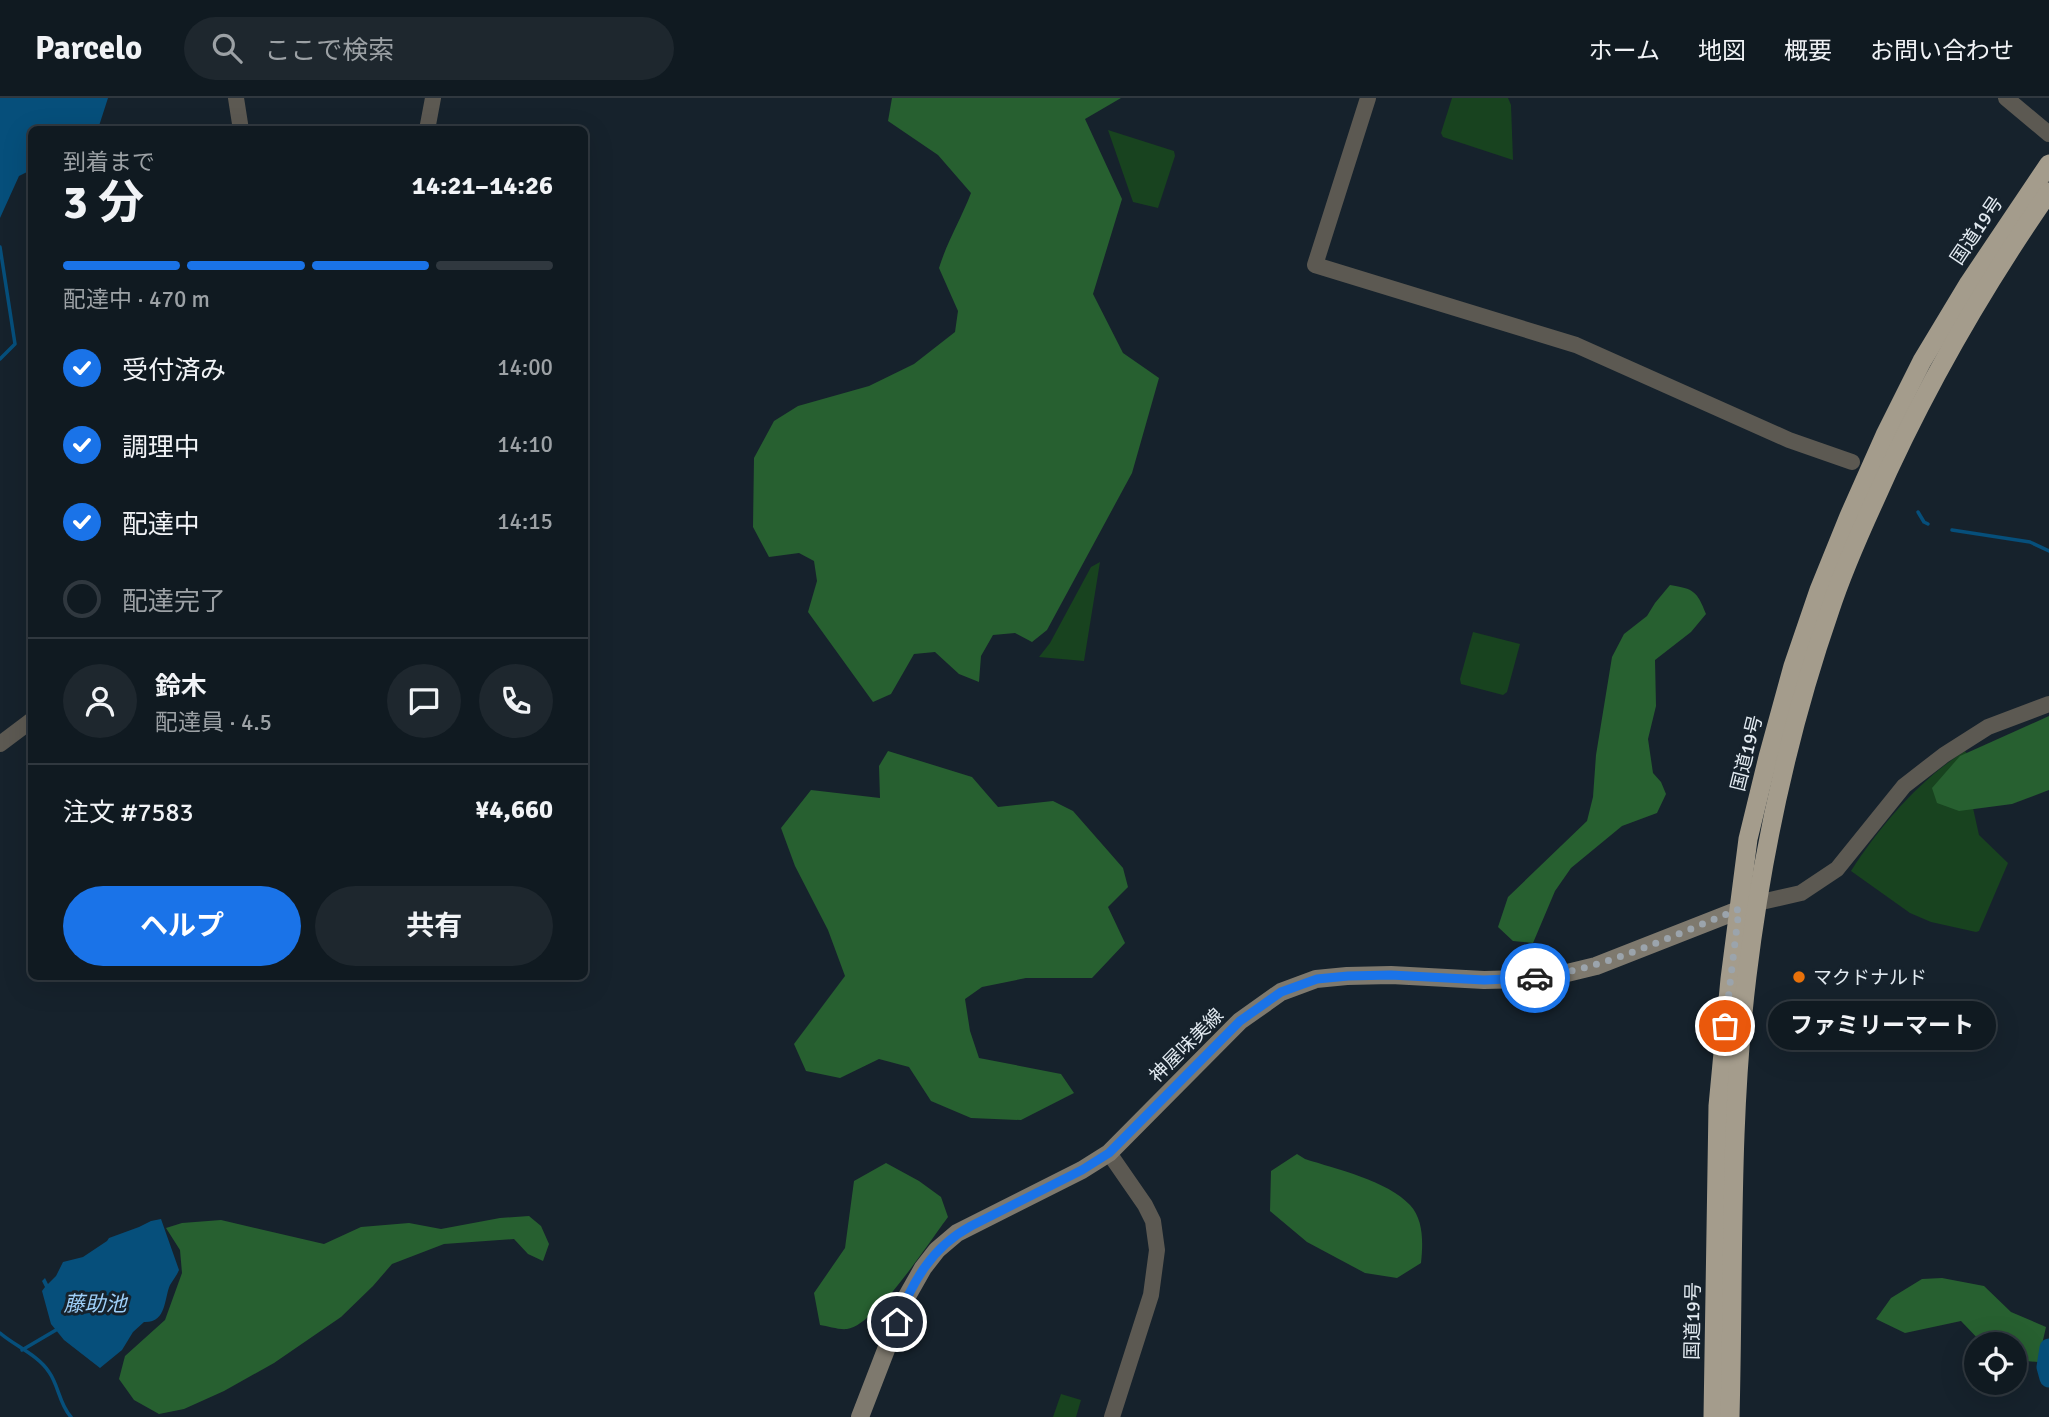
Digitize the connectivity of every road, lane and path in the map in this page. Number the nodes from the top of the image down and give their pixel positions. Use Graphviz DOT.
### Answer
graph roads {
  1 [pos="236,98"];
  2 [pos="433,98"];
  3 [pos="1368,98"];
  4 [pos="2006,98"];
  5 [pos="240,126"];
  6 [pos="428,126"];
  7 [pos="2049,134"];
  8 [pos="2049,164"];
  9 [pos="2049,192"];
  10 [pos="1852,462"];
  11 [pos="2049,704"];
  12 [pos="28,723"];
  13 [pos="0,744"];
  14 [pos="1748,906"];
  15 [pos="1109,1153"];
  16 [pos="860,1417"];
  17 [pos="1112,1417"];
  18 [pos="1713,1417"];
  19 [pos="1730,1417"];
  1 -- 5 [label="street"];
  2 -- 6 [label="street"];
  3 -- 10 [label="street"];
  4 -- 7 [label="street"];
  8 -- 14 [label="highway, 国道19号"];
  9 -- 14 [label="highway, 国道19号"];
  11 -- 14 [label="street"];
  12 -- 13 [label="street"];
  14 -- 15 [label="main road, 神屋味美線"];
  14 -- 18 [label="highway, 国道19号"];
  14 -- 19 [label="highway, 国道19号"];
  15 -- 16 [label="main road, 神屋味美線"];
  15 -- 17 [label="street"];
}
